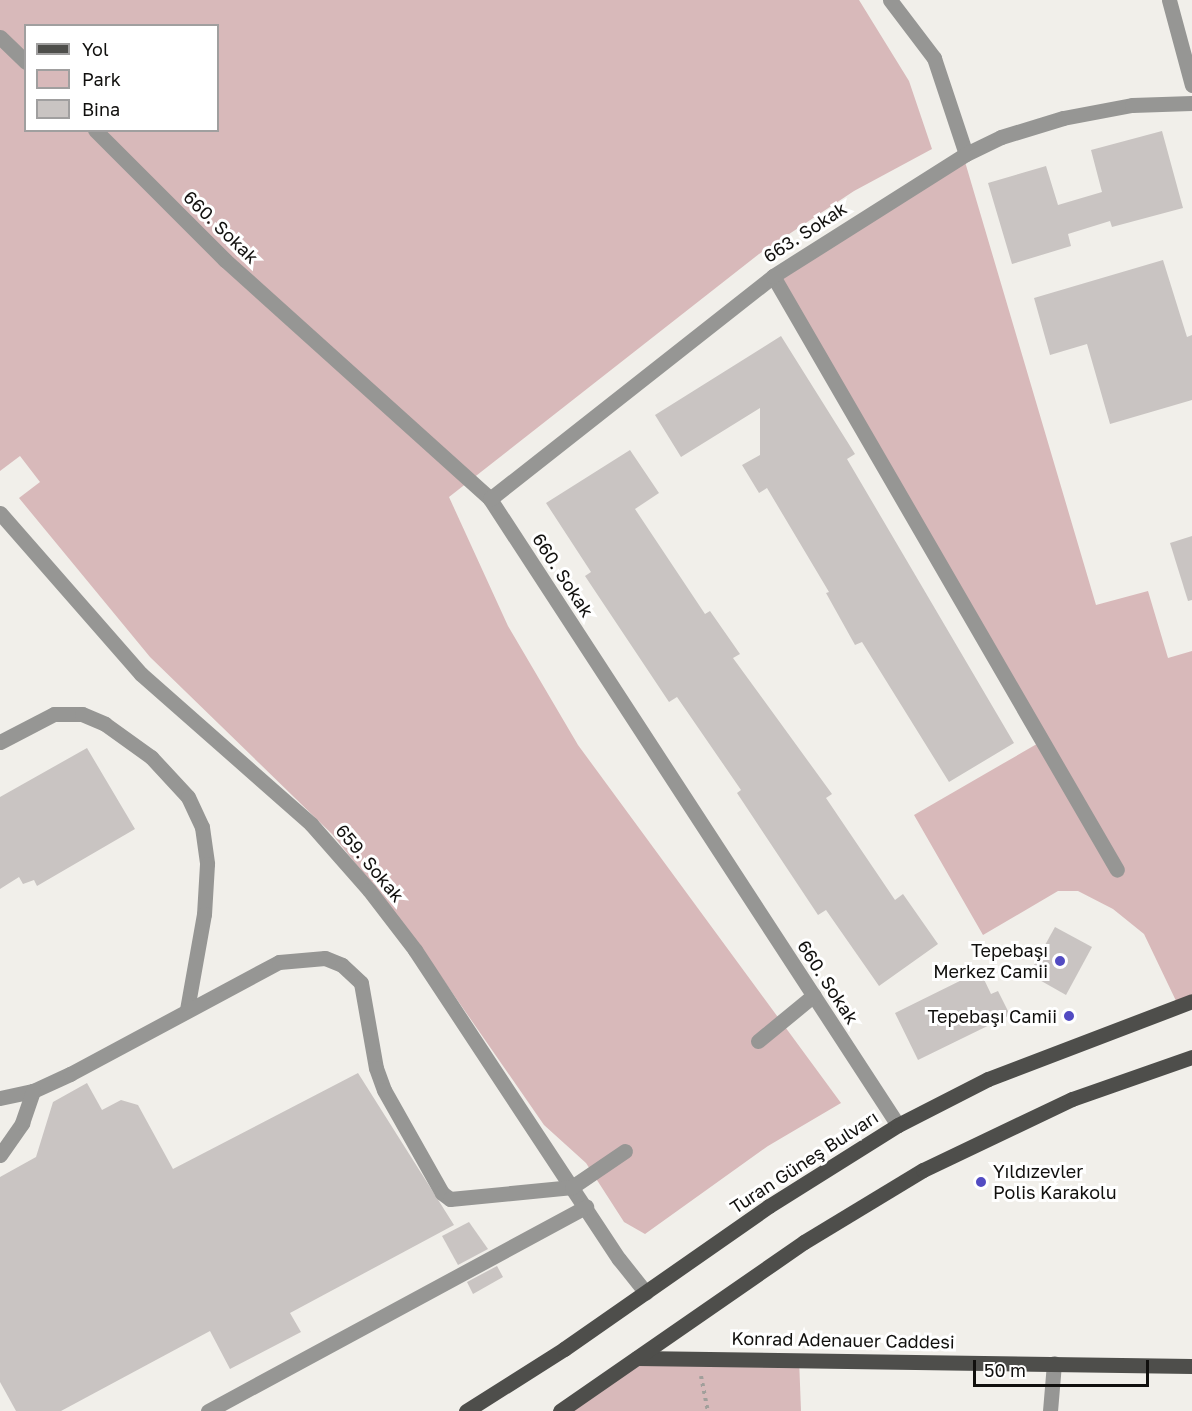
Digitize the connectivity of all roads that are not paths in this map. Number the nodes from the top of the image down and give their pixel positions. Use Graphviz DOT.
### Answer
graph roads {
  1 [pos="890,0"];
  2 [pos="1169,0"];
  3 [pos="0,37"];
  4 [pos="24,60"];
  5 [pos="1192,85"];
  6 [pos="1192,104"];
  7 [pos="97,132"];
  8 [pos="966,154"];
  9 [pos="773,276"];
  10 [pos="490,500"];
  11 [pos="0,513"];
  12 [pos="0,742"];
  13 [pos="1117,870"];
  14 [pos="814,995"];
  15 [pos="1192,1001"];
  16 [pos="187,1009"];
  17 [pos="758,1041"];
  18 [pos="1192,1057"];
  19 [pos="33,1090"];
  20 [pos="0,1098"];
  21 [pos="898,1125"];
  22 [pos="625,1151"];
  23 [pos="0,1155"];
  24 [pos="572,1187"];
  25 [pos="586,1207"];
  26 [pos="646,1293"];
  27 [pos="637,1358"];
  28 [pos="1054,1363"];
  29 [pos="1192,1366"];
  30 [pos="208,1411"];
  31 [pos="466,1411"];
  32 [pos="560,1411"];
  33 [pos="1050,1411"];
  1 -- 8 [label="street"];
  2 -- 5 [label="street"];
  3 -- 4 [label="street"];
  6 -- 8 [label="street, 663. Sokak"];
  7 -- 10 [label="street, 660. Sokak"];
  8 -- 9 [label="street, 663. Sokak"];
  9 -- 10 [label="street, 663. Sokak"];
  9 -- 13 [label="street"];
  10 -- 14 [label="street, 660. Sokak"];
  11 -- 24 [label="street, 659. Sokak"];
  12 -- 16 [label="street"];
  14 -- 17 [label="street"];
  14 -- 21 [label="street, 660. Sokak"];
  15 -- 21 [label="main road, Turan Güneş Bulvarı"];
  16 -- 19 [label="street"];
  16 -- 24 [label="street"];
  18 -- 27 [label="main road"];
  19 -- 20 [label="street"];
  19 -- 23 [label="street"];
  21 -- 26 [label="main road, Turan Güneş Bulvarı"];
  22 -- 24 [label="street"];
  24 -- 25 [label="street, 659. Sokak"];
  25 -- 26 [label="street, 659. Sokak"];
  25 -- 30 [label="street"];
  26 -- 31 [label="main road, Turan Güneş Bulvarı"];
  27 -- 28 [label="main road, Konrad Adenauer Caddesi"];
  27 -- 32 [label="main road"];
  28 -- 29 [label="main road, Konrad Adenauer Caddesi"];
  28 -- 33 [label="street"];
}
